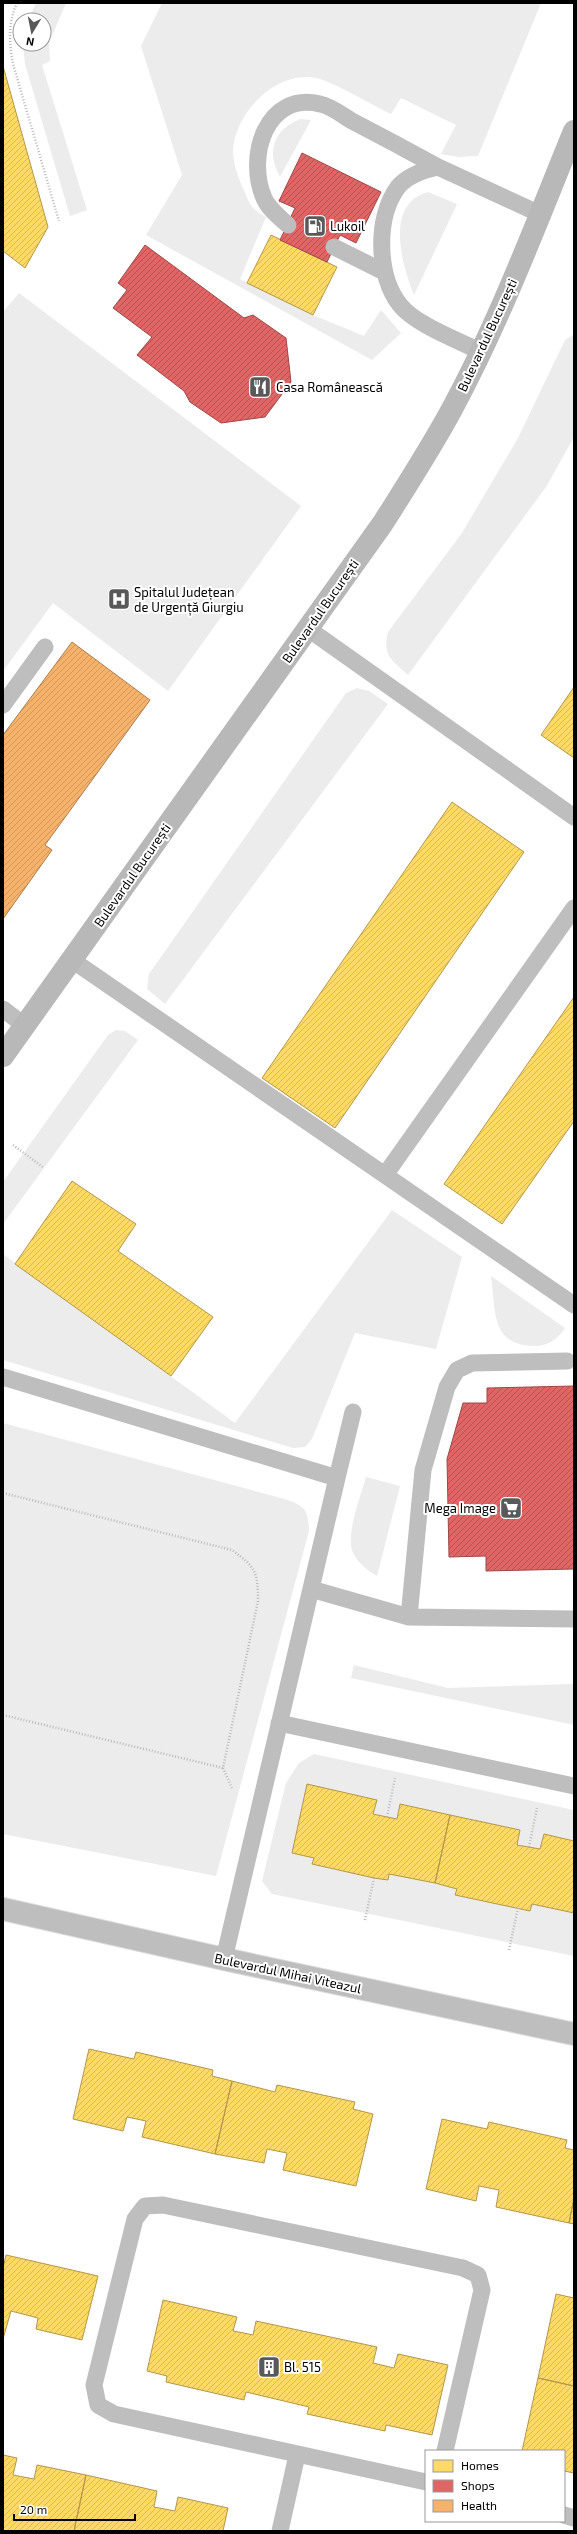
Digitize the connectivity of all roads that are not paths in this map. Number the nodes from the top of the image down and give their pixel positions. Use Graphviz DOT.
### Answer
graph roads {
  1 [pos="574,131"];
  2 [pos="438,167"];
  3 [pos="540,214"];
  4 [pos="288,225"];
  5 [pos="334,247"];
  6 [pos="384,272"];
  7 [pos="481,352"];
  8 [pos="307,628"];
  9 [pos="45,647"];
  10 [pos="3,705"];
  11 [pos="574,817"];
  12 [pos="574,908"];
  13 [pos="72,960"];
  14 [pos="3,1009"];
  15 [pos="25,1026"];
  16 [pos="3,1056"];
  17 [pos="385,1175"];
  18 [pos="574,1305"];
  19 [pos="567,1361"];
  20 [pos="3,1377"];
  21 [pos="353,1412"];
  22 [pos="337,1478"];
  23 [pos="311,1589"];
  24 [pos="410,1616"];
  25 [pos="574,1619"];
  26 [pos="279,1723"];
  27 [pos="574,1786"];
  28 [pos="3,1909"];
  29 [pos="224,1959"];
  30 [pos="574,2034"];
  31 [pos="444,2450"];
  32 [pos="297,2455"];
  33 [pos="425,2482"];
  34 [pos="280,2531"];
  1 -- 3 [label="main road, Bulevardul București"];
  2 -- 3 [label="lane"];
  2 -- 4 [label="lane"];
  2 -- 6 [label="lane"];
  3 -- 7 [label="main road, Bulevardul București"];
  5 -- 6 [label="lane"];
  6 -- 7 [label="lane"];
  7 -- 8 [label="main road, Bulevardul București"];
  8 -- 11 [label="lane"];
  8 -- 13 [label="main road, Bulevardul București"];
  9 -- 10 [label="lane"];
  12 -- 17 [label="lane"];
  13 -- 15 [label="main road, Bulevardul București"];
  13 -- 17 [label="lane"];
  14 -- 15 [label="lane"];
  15 -- 16 [label="main road, Bulevardul București"];
  17 -- 18 [label="lane"];
  19 -- 24 [label="lane"];
  20 -- 22 [label="lane"];
  21 -- 22 [label="lane"];
  22 -- 23 [label="lane"];
  23 -- 24 [label="lane"];
  23 -- 26 [label="lane"];
  24 -- 25 [label="lane"];
  26 -- 27 [label="lane"];
  26 -- 29 [label="lane"];
  28 -- 29 [label="main road, Bulevardul Mihai Viteazul"];
  29 -- 30 [label="main road, Bulevardul Mihai Viteazul"];
  31 -- 32 [label="lane"];
  32 -- 33 [label="lane"];
  32 -- 34 [label="lane"];
}
